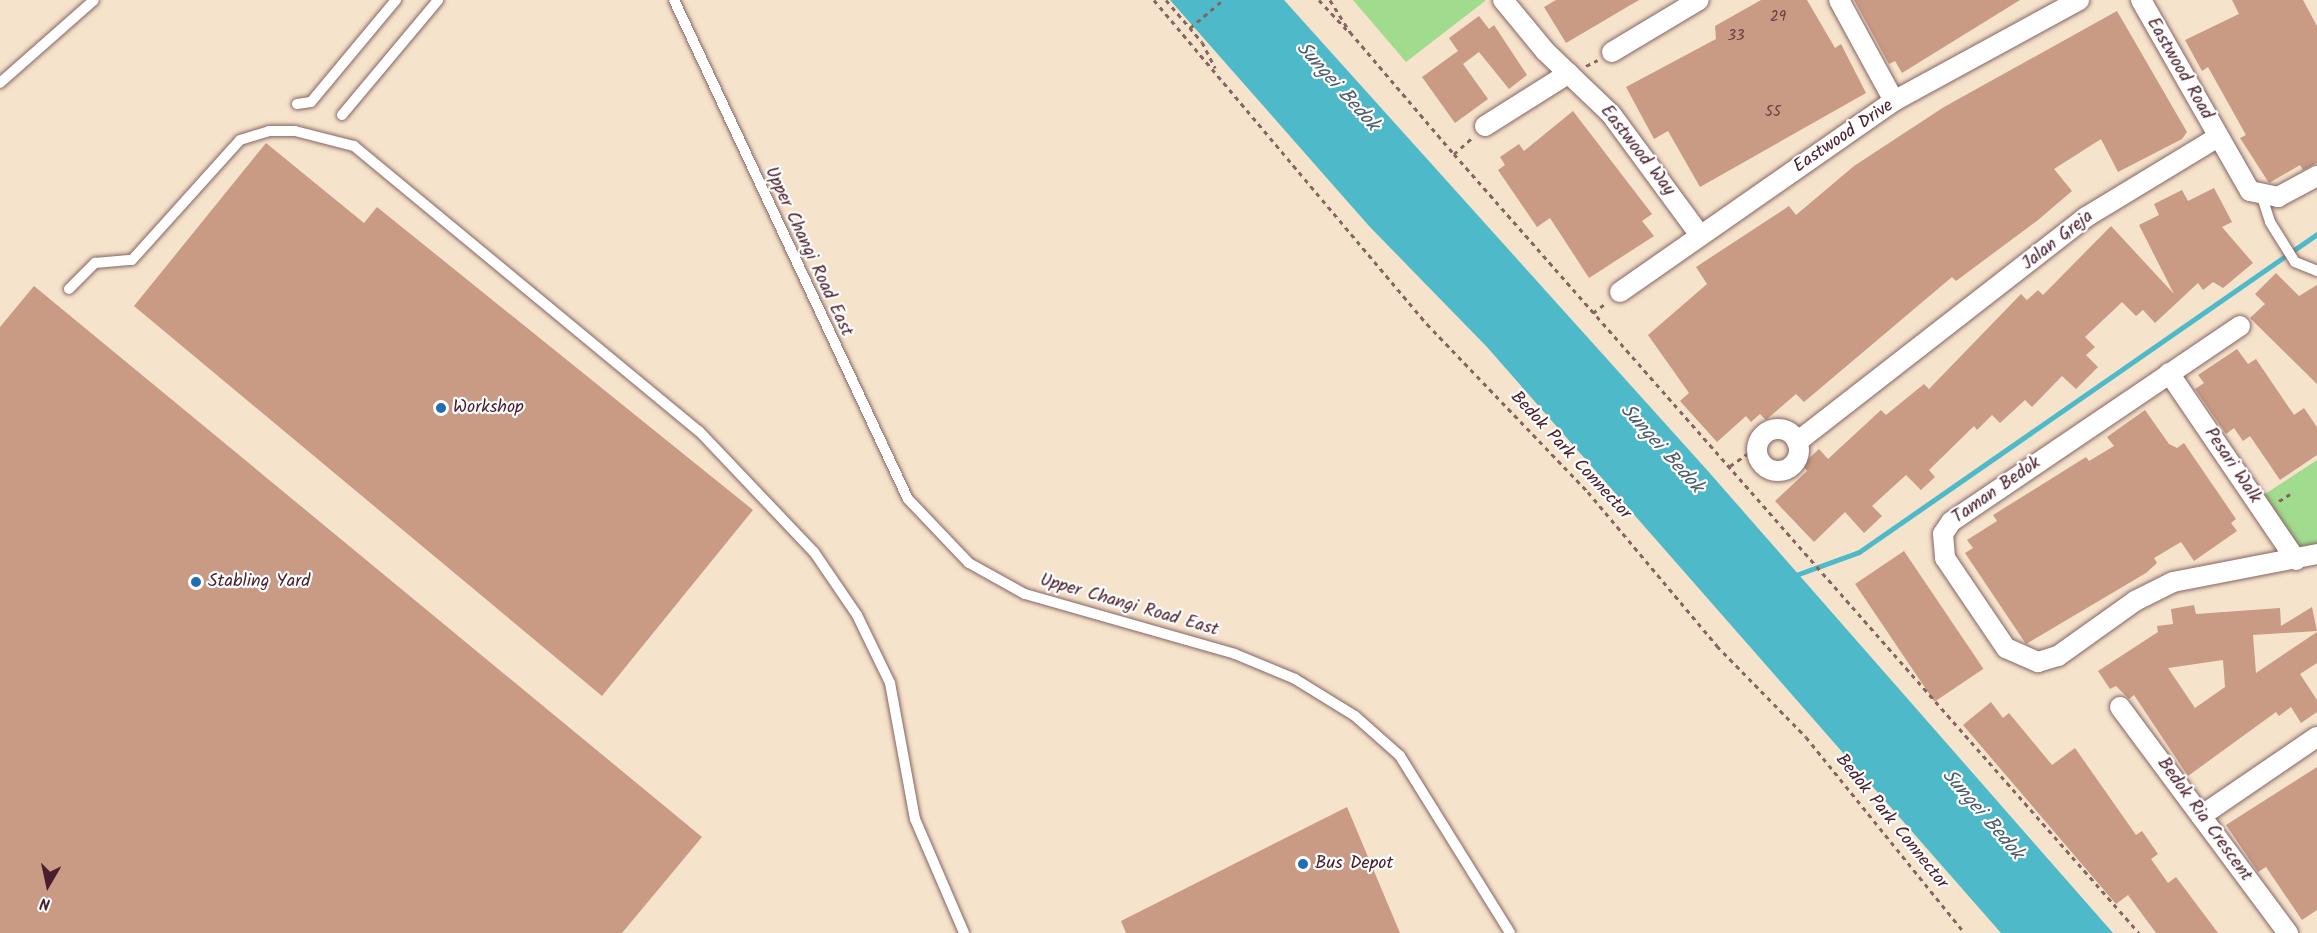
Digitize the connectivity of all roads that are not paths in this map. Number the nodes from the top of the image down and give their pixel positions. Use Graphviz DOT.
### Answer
graph roads {
  1 [pos="94,0"];
  2 [pos="396,0"];
  3 [pos="438,0"];
  4 [pos="674,0"];
  5 [pos="1503,0"];
  6 [pos="1699,0"];
  7 [pos="1839,0"];
  8 [pos="2079,0"];
  9 [pos="2140,0"];
  10 [pos="1612,52"];
  11 [pos="1569,73"];
  12 [pos="0,83"];
  13 [pos="1894,101"];
  14 [pos="297,104"];
  15 [pos="342,115"];
  16 [pos="1485,126"];
  17 [pos="2218,137"];
  18 [pos="2317,176"];
  19 [pos="2262,197"];
  20 [pos="1699,234"];
  21 [pos="2317,272"];
  22 [pos="69,289"];
  23 [pos="1620,292"];
  24 [pos="2240,326"];
  25 [pos="2169,373"];
  26 [pos="1797,442"];
  27 [pos="2317,554"];
  28 [pos="2296,560"];
  29 [pos="2120,707"];
  30 [pos="2317,737"];
  31 [pos="2201,816"];
  32 [pos="964,933"];
  33 [pos="1510,933"];
  34 [pos="2288,933"];
  1 -- 12 [label="lane"];
  2 -- 14 [label="lane"];
  3 -- 15 [label="lane"];
  4 -- 33 [label="lane, Upper Changi Road East"];
  5 -- 11 [label="street, Eastwood Way"];
  6 -- 10 [label="street"];
  7 -- 13 [label="street"];
  8 -- 13 [label="street, Eastwood Drive"];
  9 -- 17 [label="street, Eastwood Road"];
  11 -- 16 [label="street"];
  11 -- 20 [label="street, Eastwood Way"];
  13 -- 20 [label="street, Eastwood Drive"];
  17 -- 19 [label="street"];
  17 -- 26 [label="street, Jalan Greja"];
  18 -- 19 [label="street"];
  19 -- 21 [label="lane"];
  20 -- 23 [label="street, Eastwood Drive"];
  22 -- 32 [label="lane"];
  24 -- 25 [label="street, Taman Bedok"];
  25 -- 28 [label="street, Pesari Walk"];
  25 -- 28 [label="street, Taman Bedok"];
  26 -- 26 [label="street, Jalan Greja"];
  27 -- 28 [label="street, Taman Bedok"];
  29 -- 31 [label="street, Bedok Ria Crescent"];
  30 -- 31 [label="street"];
  31 -- 34 [label="street, Bedok Ria Crescent"];
}
